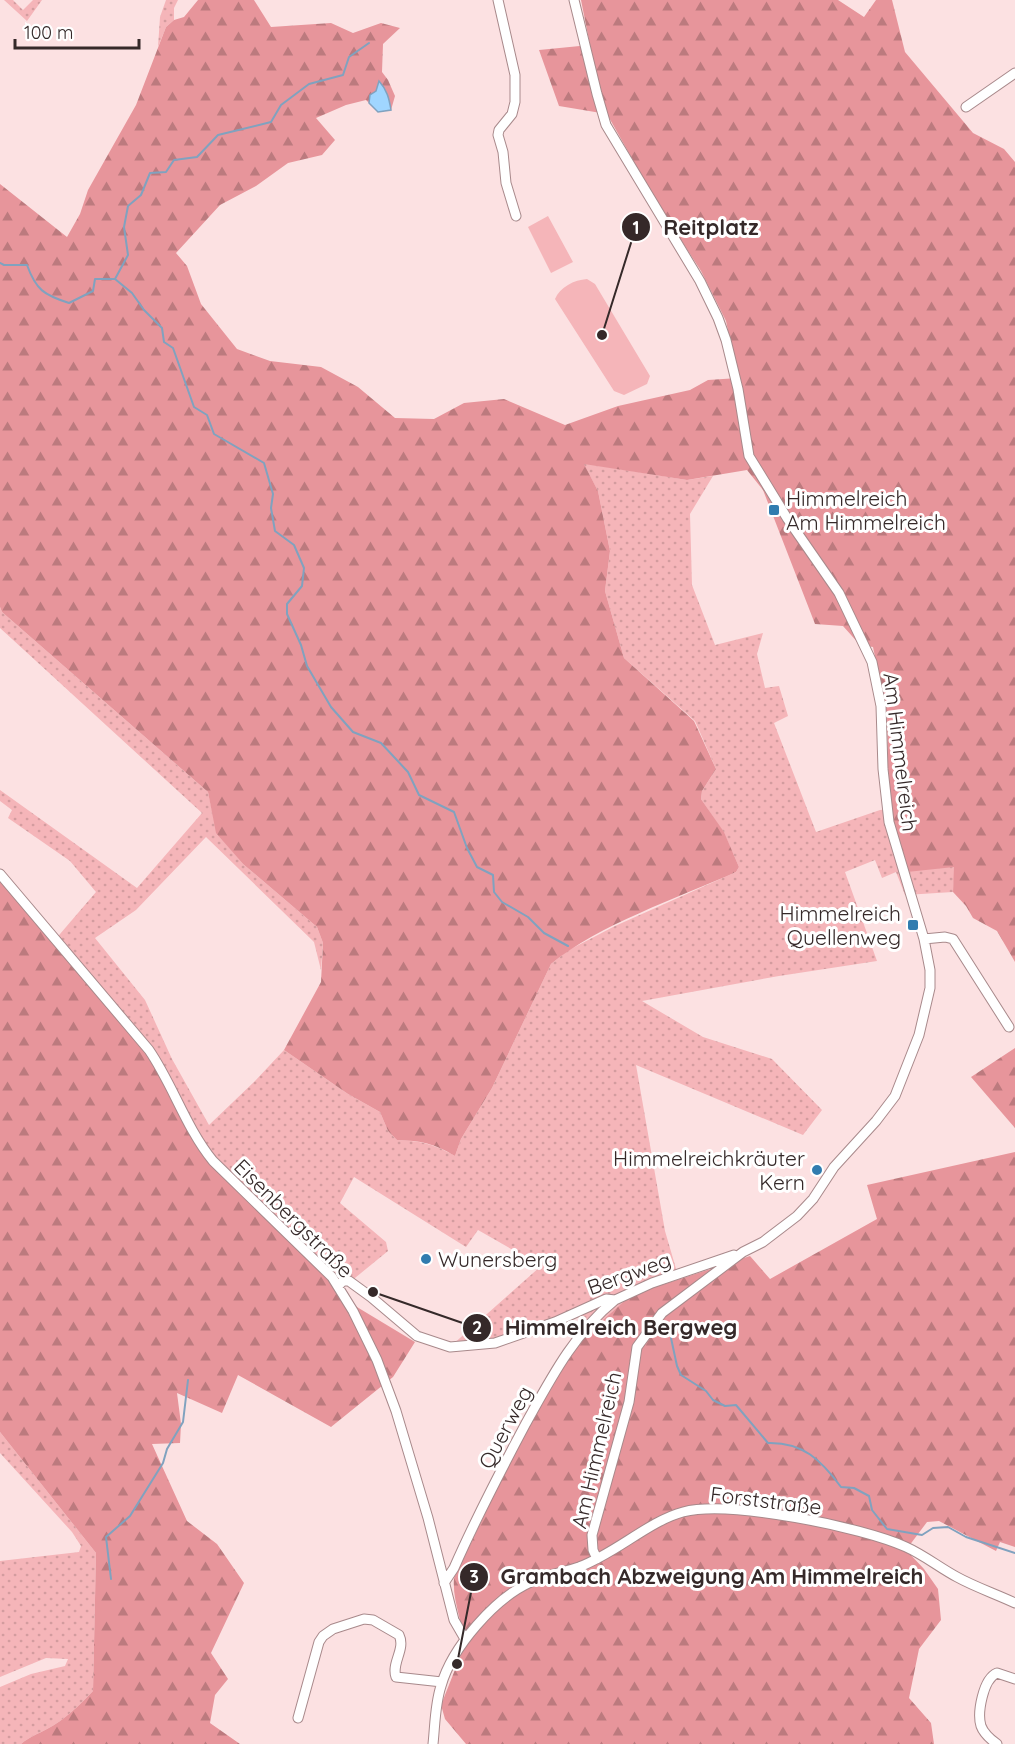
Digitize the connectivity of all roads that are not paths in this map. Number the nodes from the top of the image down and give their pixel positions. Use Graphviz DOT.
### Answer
graph roads {
  1 [pos="498,0"];
  2 [pos="574,0"];
  3 [pos="1015,73"];
  4 [pos="966,107"];
  5 [pos="516,216"];
  6 [pos="0,874"];
  7 [pos="924,939"];
  8 [pos="1009,1027"];
  9 [pos="743,1252"];
  10 [pos="339,1285"];
  11 [pos="615,1300"];
  12 [pos="597,1559"];
  13 [pos="444,1582"];
  14 [pos="1015,1603"];
  15 [pos="465,1639"];
  16 [pos="1015,1679"];
  17 [pos="442,1682"];
  18 [pos="298,1718"];
  19 [pos="433,1744"];
  20 [pos="997,1744"];
  1 -- 5 [label="street"];
  2 -- 7 [label="street, Am Himmelreich"];
  3 -- 4 [label="street"];
  6 -- 10 [label="street, Eisenbergstraße"];
  7 -- 8 [label="street"];
  7 -- 9 [label="street, Am Himmelreich"];
  9 -- 11 [label="street, Bergweg"];
  9 -- 12 [label="street, Am Himmelreich"];
  10 -- 11 [label="street, Bergweg"];
  10 -- 13 [label="street, Eisenbergstraße"];
  11 -- 13 [label="street, Querweg"];
  12 -- 14 [label="street, Forststraße"];
  12 -- 15 [label="street, Forststraße"];
  13 -- 15 [label="street, Eisenbergstraße"];
  15 -- 17 [label="street, Forststraße"];
  16 -- 20 [label="street"];
  17 -- 18 [label="street"];
  17 -- 19 [label="street, Forststraße"];
}
